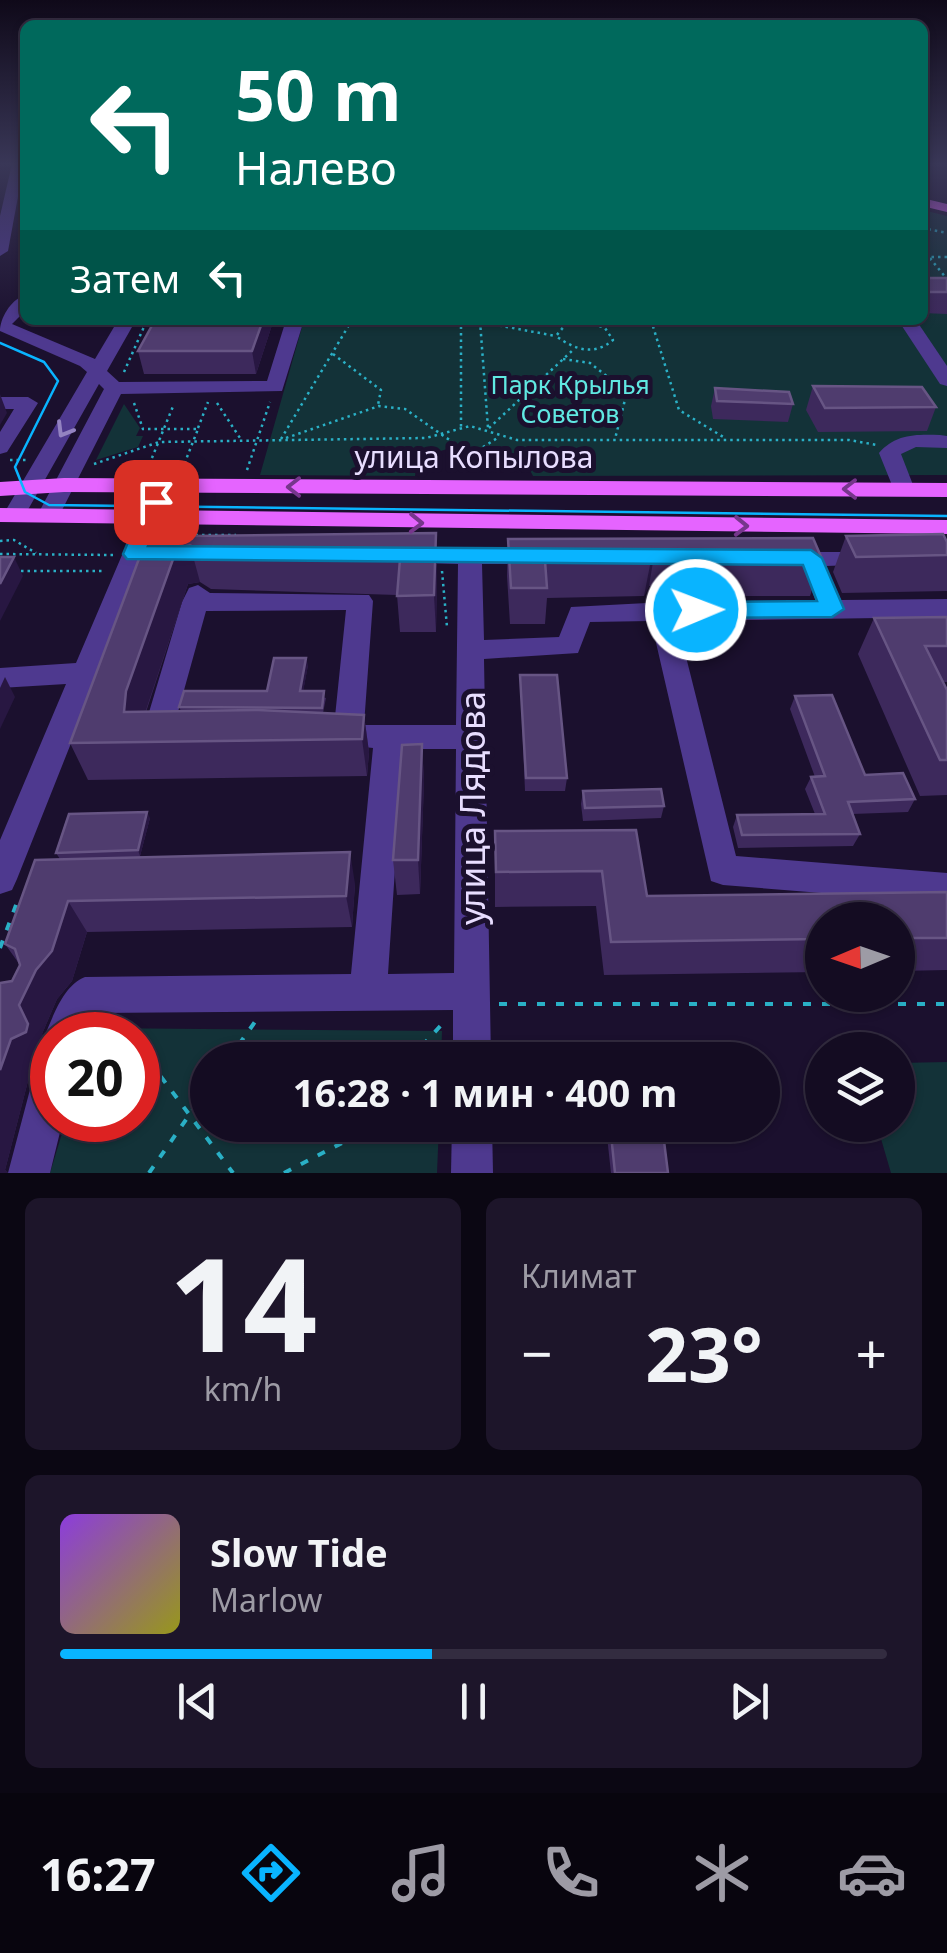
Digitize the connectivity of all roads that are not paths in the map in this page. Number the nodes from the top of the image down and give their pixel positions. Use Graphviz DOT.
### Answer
graph roads {
  1 [pos="6,219"];
  2 [pos="0,250"];
  3 [pos="9,320"];
  4 [pos="135,325"];
  5 [pos="294,325"];
  6 [pos="910,325"];
  7 [pos="947,380"];
  8 [pos="113,383"];
  9 [pos="0,403"];
  10 [pos="947,442"];
  11 [pos="0,448"];
  12 [pos="154,479"];
  13 [pos="64,485"];
  14 [pos="30,488"];
  15 [pos="496,488"];
  16 [pos="0,489"];
  17 [pos="904,490"];
  18 [pos="947,490"];
  19 [pos="7,515"];
  20 [pos="48,516"];
  21 [pos="149,519"];
  22 [pos="498,524"];
  23 [pos="852,527"];
  24 [pos="947,527"];
  25 [pos="383,555"];
  26 [pos="455,556"];
  27 [pos="570,556"];
  28 [pos="756,558"];
  29 [pos="811,558"];
  30 [pos="866,558"];
  31 [pos="901,558"];
  32 [pos="660,603"];
  33 [pos="947,608"];
  34 [pos="832,609"];
  35 [pos="458,639"];
  36 [pos="85,673"];
  37 [pos="0,678"];
  38 [pos="197,731"];
  39 [pos="311,735"];
  40 [pos="348,736"];
  41 [pos="471,736"];
  42 [pos="389,738"];
  43 [pos="14,813"];
  44 [pos="0,879"];
  45 [pos="947,888"];
  46 [pos="368,992"];
  47 [pos="484,998"];
  48 [pos="71,1012"];
  49 [pos="464,1042"];
  50 [pos="37,1142"];
  51 [pos="472,1142"];
  52 [pos="30,1173"];
  53 [pos="472,1173"];
  1 -- 2 [label="street"];
  3 -- 8 [label="street"];
  4 -- 8 [label="street"];
  5 -- 8 [label="street"];
  6 -- 7 [label="street"];
  8 -- 13 [label="street"];
  8 -- 14 [label="street, one-way"];
  9 -- 11 [label="street"];
  10 -- 17 [label="street"];
  12 -- 13 [label="main road, улица Копылова"];
  15 -- 12 [label="main road, улица Копылова, one-way"];
  12 -- 21 [label="street"];
  13 -- 14 [label="main road, улица Копылова"];
  13 -- 20 [label="street"];
  14 -- 16 [label="main road, улица Копылова"];
  14 -- 19 [label="street"];
  17 -- 15 [label="main road, улица Копылова, one-way"];
  15 -- 22 [label="main road"];
  17 -- 18 [label="main road, улица Копылова"];
  19 -- 20 [label="main road"];
  20 -- 21 [label="main road"];
  21 -- 22 [label="main road, one-way"];
  21 -- 36 [label="street"];
  22 -- 23 [label="main road, one-way"];
  23 -- 24 [label="main road"];
  23 -- 30 [label="street"];
  25 -- 26 [label="street"];
  26 -- 27 [label="street"];
  26 -- 35 [label="street, улица Лядова"];
  28 -- 29 [label="street"];
  29 -- 30 [label="street"];
  29 -- 34 [label="street"];
  30 -- 31 [label="street"];
  32 -- 34 [label="street"];
  32 -- 35 [label="street"];
  32 -- 45 [label="street"];
  33 -- 34 [label="street"];
  35 -- 41 [label="street, улица Лядова"];
  36 -- 37 [label="street"];
  36 -- 43 [label="street"];
  38 -- 40 [label="street"];
  39 -- 40 [label="street"];
  40 -- 42 [label="street"];
  41 -- 42 [label="street"];
  41 -- 47 [label="street, улица Лядова"];
  42 -- 46 [label="street"];
  43 -- 44 [label="street"];
  46 -- 47 [label="street"];
  46 -- 48 [label="street"];
  47 -- 49 [label="street, улица Лядова"];
  50 -- 52 [label="street"];
  51 -- 53 [label="street"];
}
